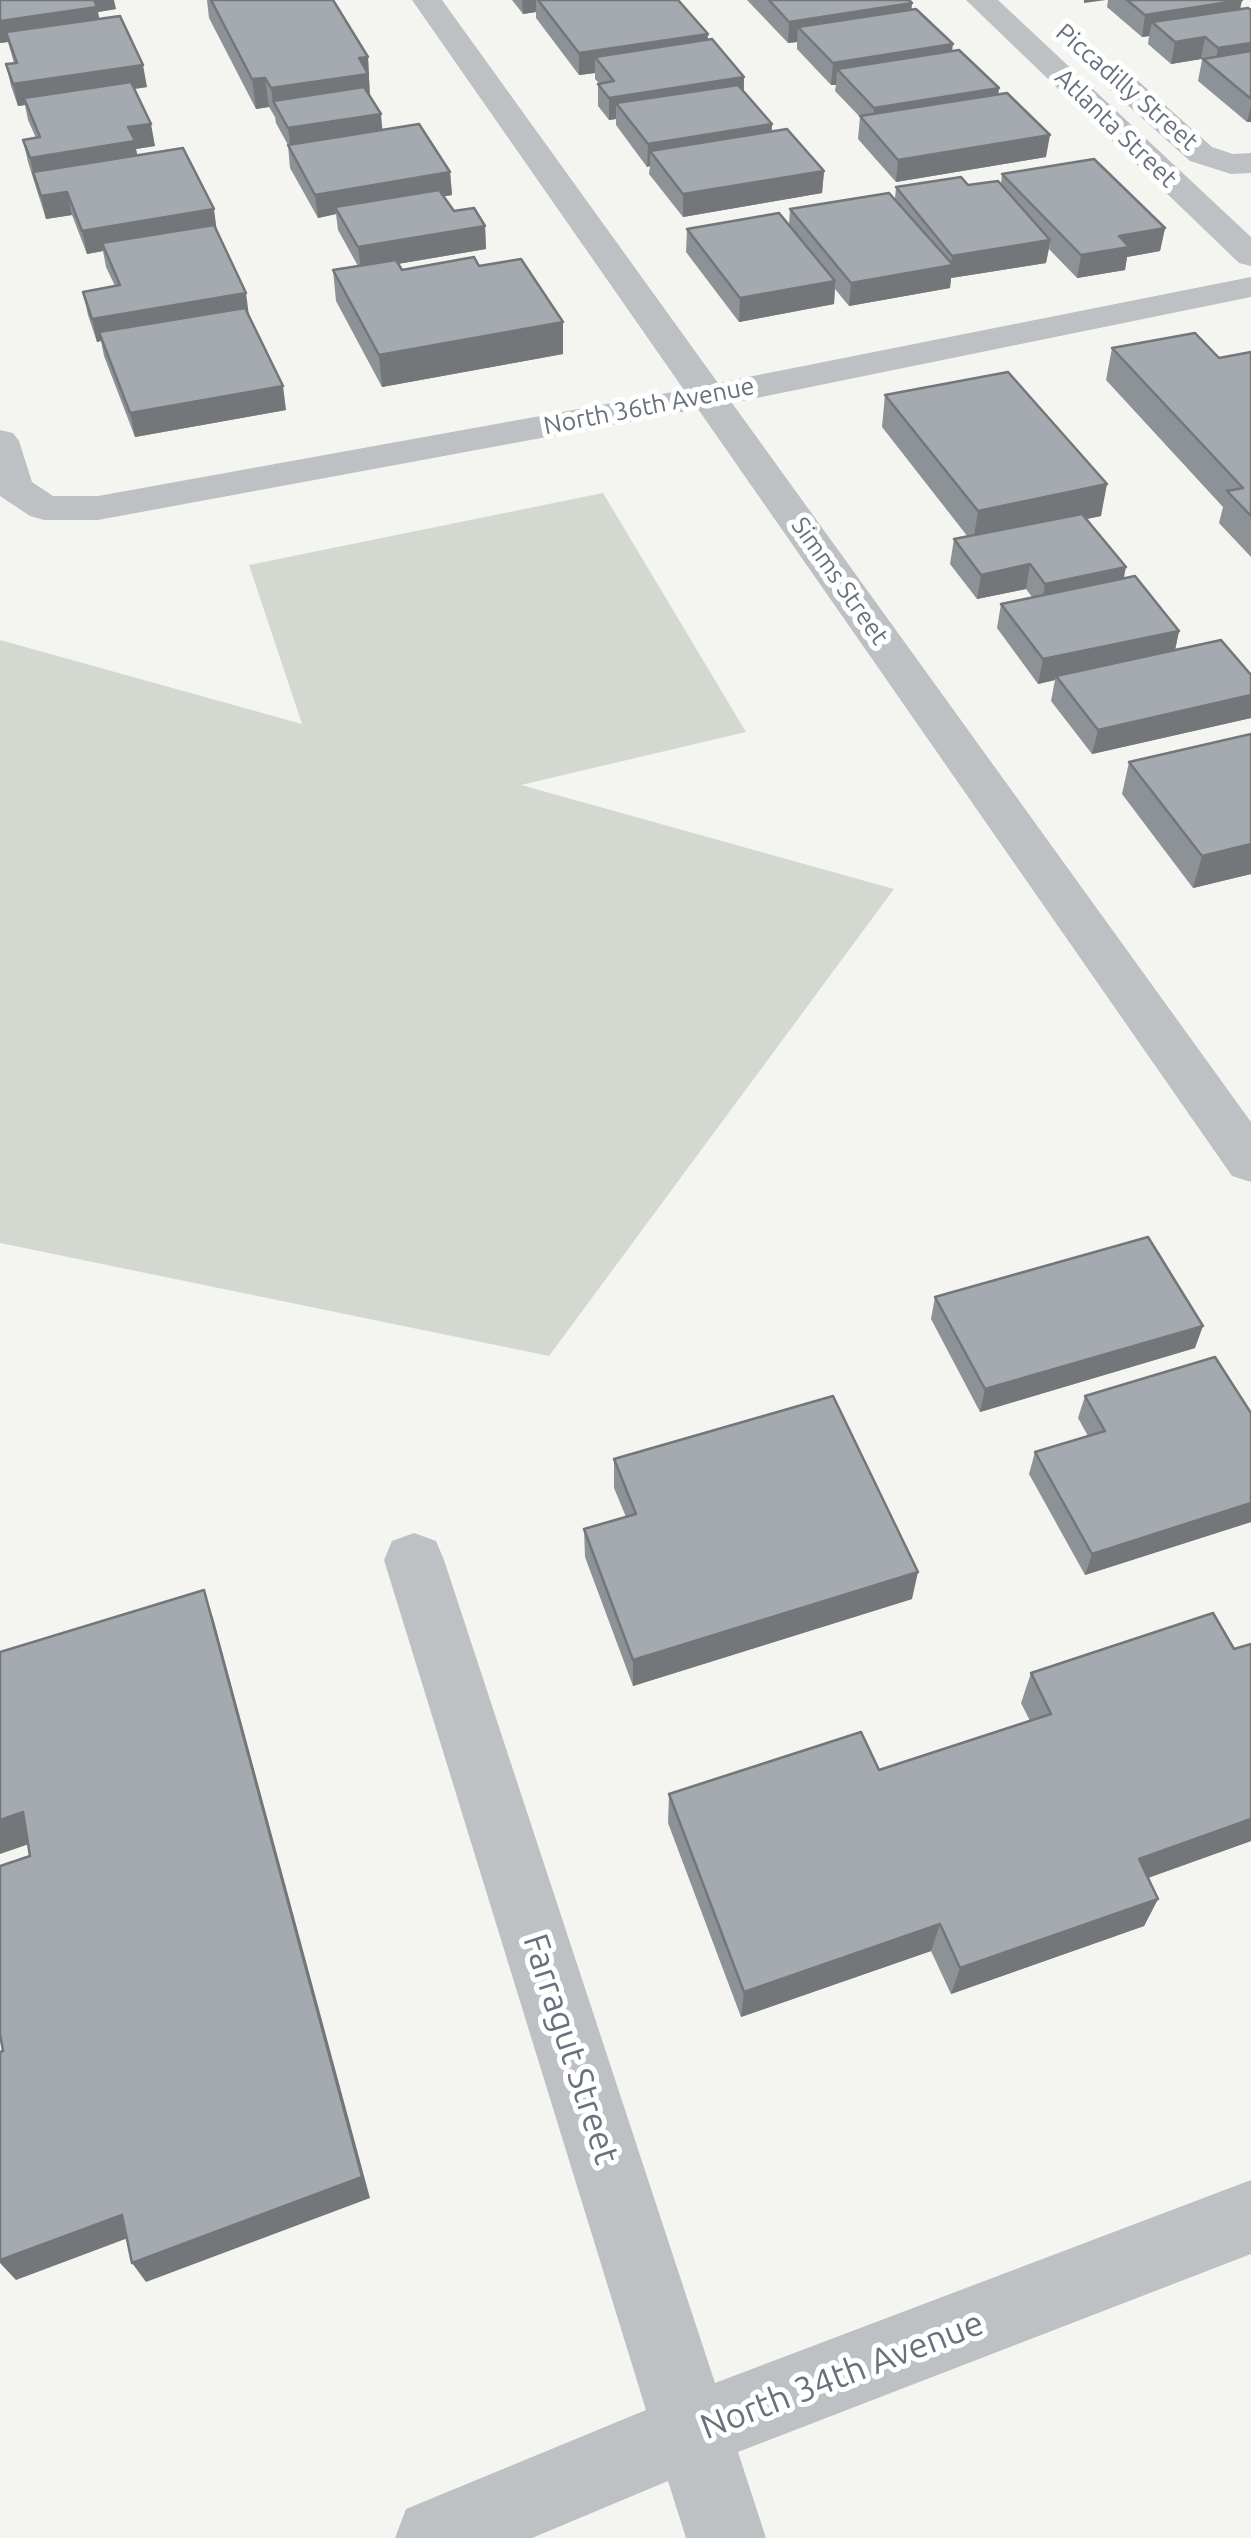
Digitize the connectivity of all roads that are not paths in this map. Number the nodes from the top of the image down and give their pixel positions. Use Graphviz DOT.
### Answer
graph roads {
  1 [pos="427,0"];
  2 [pos="981,0"];
  3 [pos="1100,64"];
  4 [pos="1241,164"];
  5 [pos="1251,256"];
  6 [pos="1251,287"];
  7 [pos="710,396"];
  8 [pos="0,441"];
  9 [pos="1251,1162"];
  10 [pos="414,1560"];
  11 [pos="1251,2217"];
  12 [pos="694,2430"];
  13 [pos="435,2538"];
  14 [pos="726,2538"];
  1 -- 7 [label="street, Simms Street"];
  2 -- 5 [label="street, Atlanta Street"];
  3 -- 4 [label="street, Piccadilly Street"];
  6 -- 7 [label="street, North 36th Avenue"];
  7 -- 8 [label="street, North 36th Avenue"];
  7 -- 9 [label="street, Simms Street"];
  10 -- 12 [label="street, Farragut Street"];
  11 -- 12 [label="street, North 34th Avenue"];
  12 -- 13 [label="street, North 34th Avenue"];
  12 -- 14 [label="street, Farragut Street"];
}
